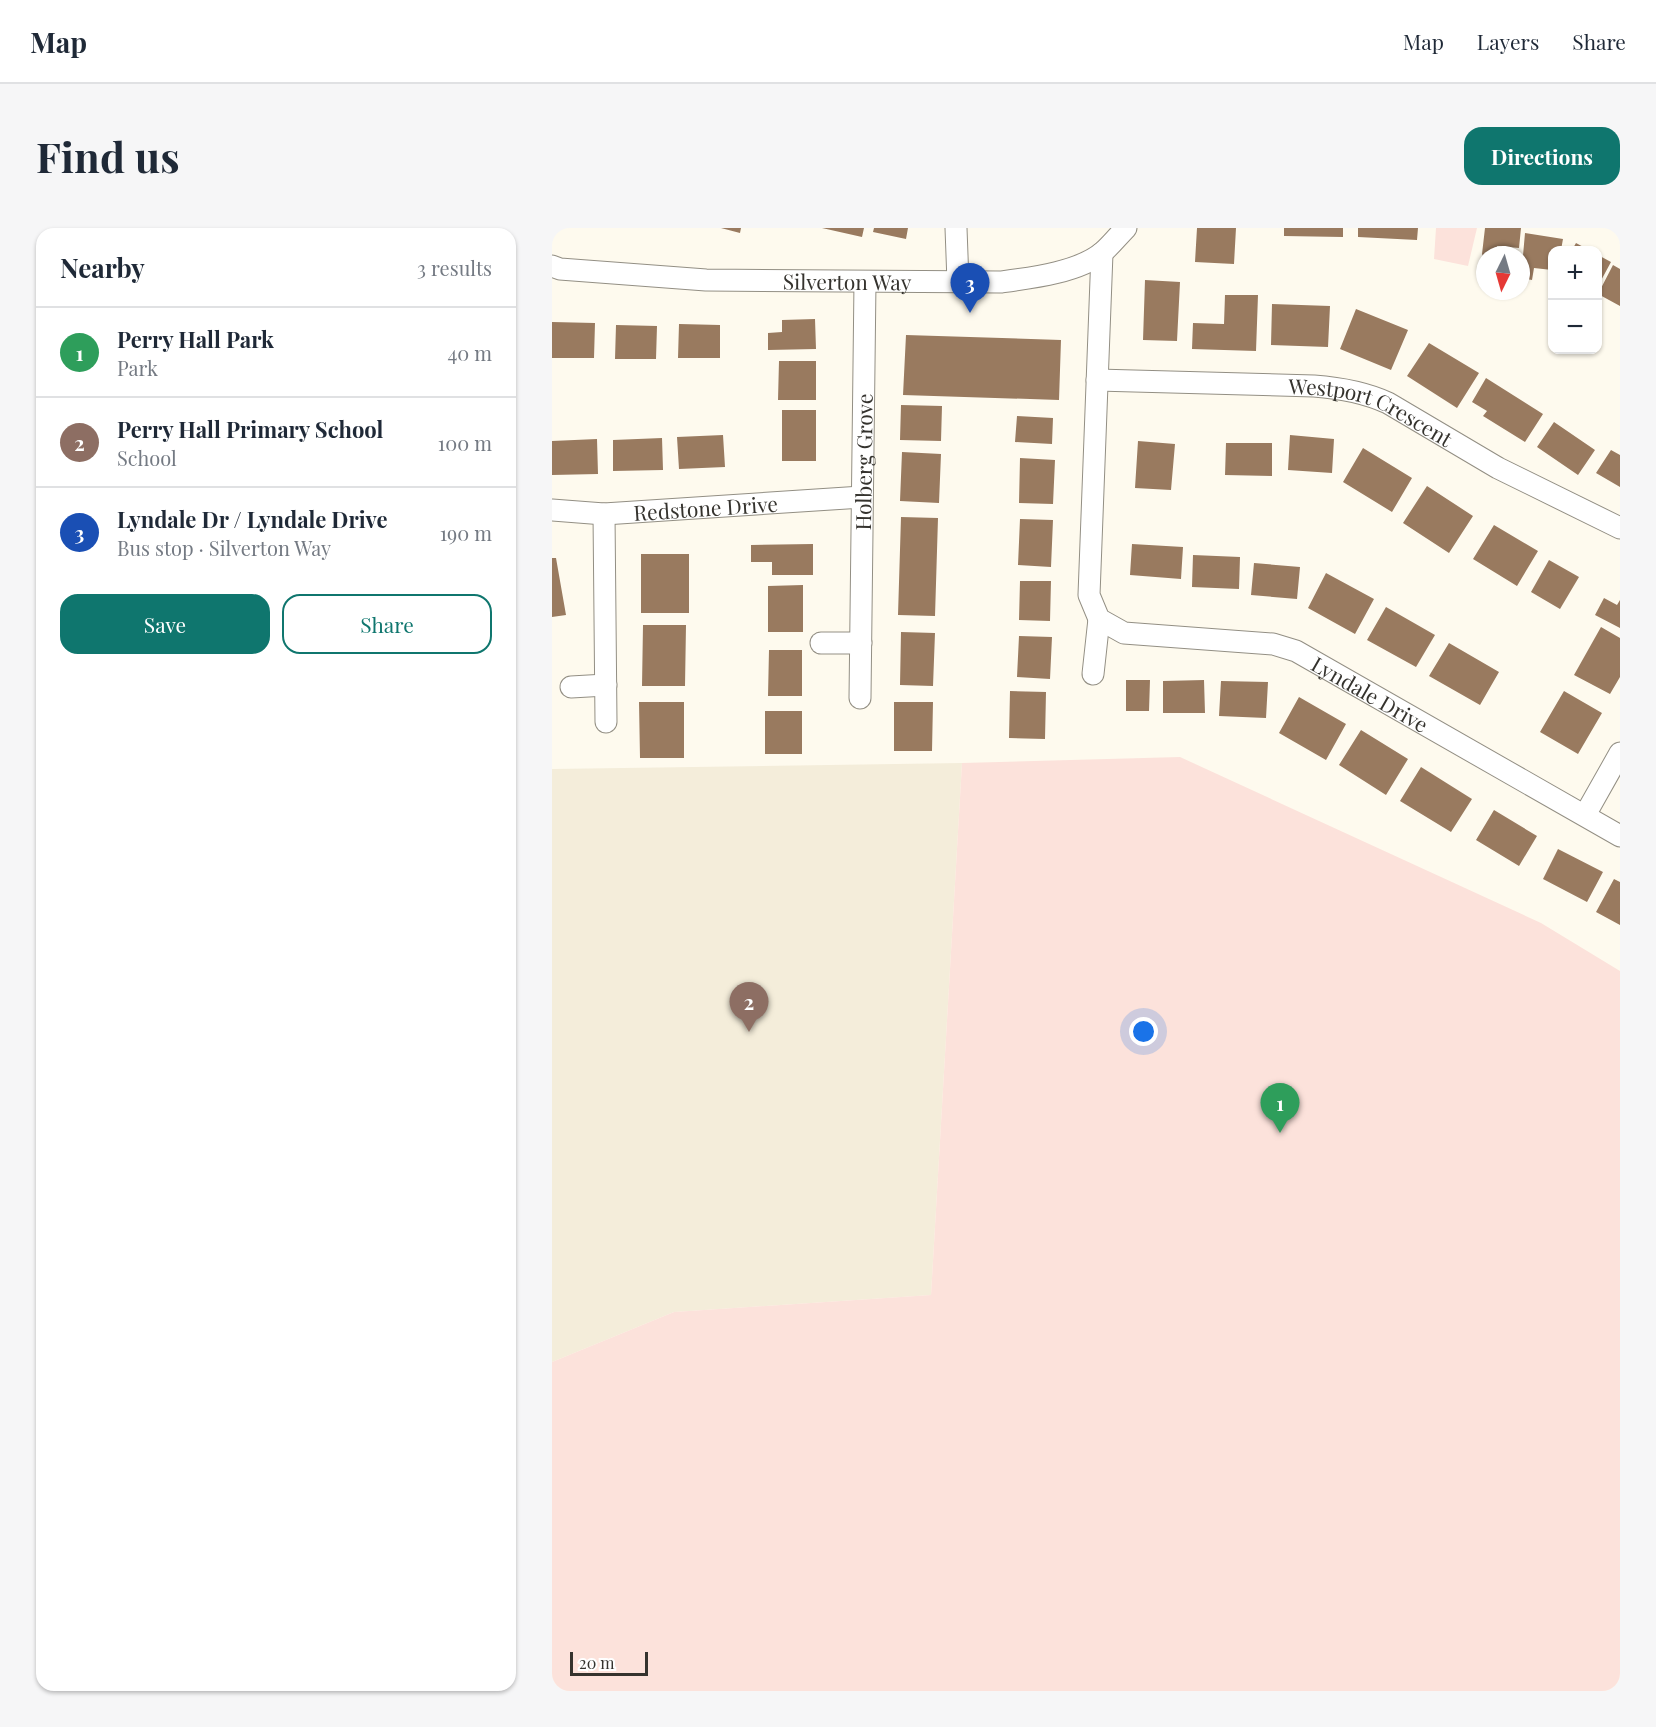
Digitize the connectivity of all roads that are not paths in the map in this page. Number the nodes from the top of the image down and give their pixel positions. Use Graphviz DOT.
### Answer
graph roads {
  1 [pos="956,228"];
  2 [pos="1126,228"];
  3 [pos="1102,253"];
  4 [pos="552,266"];
  5 [pos="865,282"];
  6 [pos="958,282"];
  7 [pos="1097,380"];
  8 [pos="862,497"];
  9 [pos="552,510"];
  10 [pos="604,514"];
  11 [pos="1620,528"];
  12 [pos="1098,619"];
  13 [pos="821,643"];
  14 [pos="861,643"];
  15 [pos="1094,674"];
  16 [pos="606,685"];
  17 [pos="571,687"];
  18 [pos="860,698"];
  19 [pos="606,722"];
  20 [pos="1620,753"];
  21 [pos="1585,816"];
  22 [pos="1620,836"];
  1 -- 6 [label="street"];
  2 -- 3 [label="street, Silverton Way"];
  3 -- 6 [label="street, Silverton Way"];
  3 -- 7 [label="street"];
  4 -- 5 [label="street, Silverton Way"];
  5 -- 6 [label="street, Silverton Way"];
  5 -- 8 [label="street, Holberg Grove"];
  7 -- 11 [label="street, Westport Crescent"];
  7 -- 12 [label="street"];
  8 -- 10 [label="street, Redstone Drive"];
  8 -- 14 [label="street, Holberg Grove"];
  9 -- 10 [label="street, Redstone Drive"];
  10 -- 16 [label="street"];
  12 -- 15 [label="street"];
  12 -- 21 [label="street, Lyndale Drive"];
  13 -- 14 [label="street"];
  14 -- 18 [label="street, Holberg Grove"];
  16 -- 17 [label="street"];
  16 -- 19 [label="street"];
  20 -- 21 [label="street"];
  21 -- 22 [label="street, Lyndale Drive"];
}
